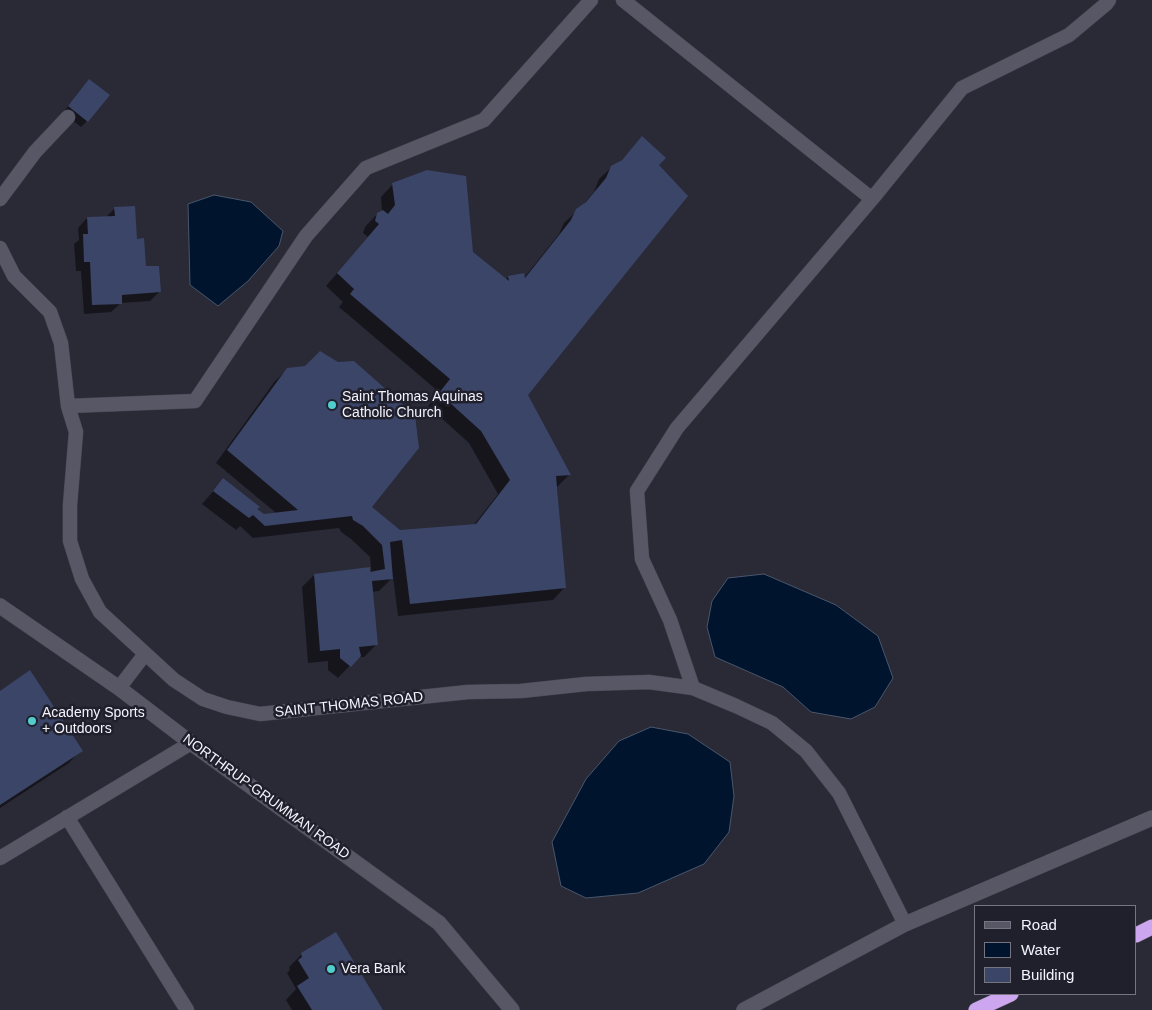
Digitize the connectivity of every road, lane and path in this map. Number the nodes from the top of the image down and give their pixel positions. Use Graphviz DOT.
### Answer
graph roads {
  1 [pos="591,0"];
  2 [pos="623,0"];
  3 [pos="1109,0"];
  4 [pos="68,117"];
  5 [pos="0,199"];
  6 [pos="872,199"];
  7 [pos="0,248"];
  8 [pos="68,406"];
  9 [pos="0,606"];
  10 [pos="145,654"];
  11 [pos="120,688"];
  12 [pos="693,688"];
  13 [pos="191,743"];
  14 [pos="67,817"];
  15 [pos="1152,818"];
  16 [pos="0,858"];
  17 [pos="904,924"];
  18 [pos="1152,927"];
  19 [pos="1137,934"];
  20 [pos="1009,995"];
  21 [pos="187,1010"];
  22 [pos="512,1010"];
  23 [pos="744,1010"];
  24 [pos="976,1010"];
  1 -- 8 [label="lane"];
  2 -- 6 [label="lane"];
  3 -- 6 [label="lane"];
  4 -- 5 [label="lane"];
  6 -- 12 [label="lane"];
  7 -- 8 [label="lane, SAINT THOMAS ROAD"];
  8 -- 10 [label="lane, SAINT THOMAS ROAD"];
  9 -- 11 [label="street, NORTHRUP-GRUMMAN ROAD"];
  10 -- 11 [label="lane"];
  10 -- 12 [label="lane, SAINT THOMAS ROAD"];
  11 -- 13 [label="street, NORTHRUP-GRUMMAN ROAD"];
  12 -- 17 [label="lane, SAINT THOMAS ROAD"];
  13 -- 14 [label="lane"];
  13 -- 22 [label="street, NORTHRUP-GRUMMAN ROAD"];
  14 -- 16 [label="lane"];
  14 -- 21 [label="lane"];
  15 -- 17 [label="street"];
  17 -- 23 [label="street"];
  18 -- 19 [label="highway"];
  20 -- 24 [label="highway"];
}
